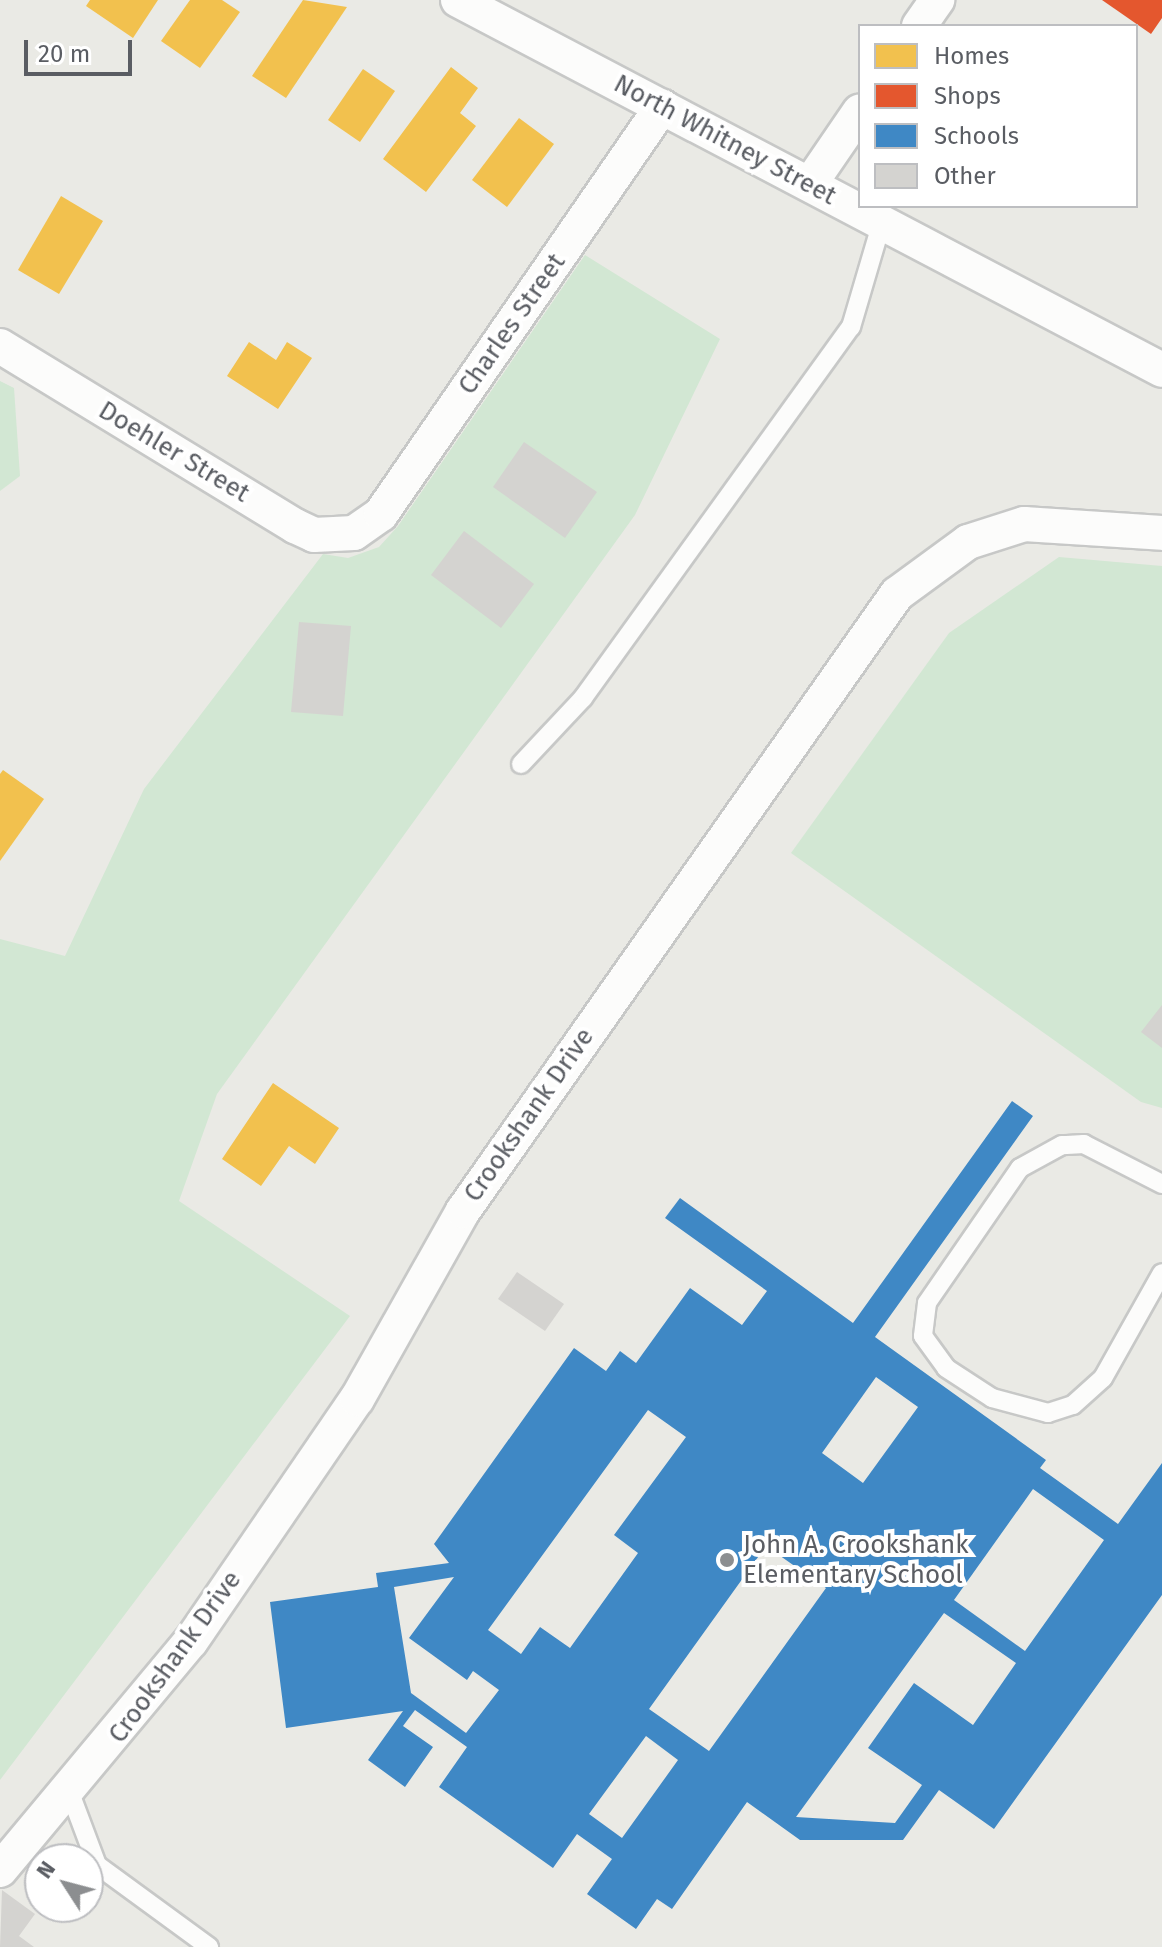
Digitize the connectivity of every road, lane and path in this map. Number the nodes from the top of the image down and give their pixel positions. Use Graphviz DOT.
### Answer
graph roads {
  1 [pos="458,0"];
  2 [pos="937,0"];
  3 [pos="920,24"];
  4 [pos="662,106"];
  5 [pos="858,114"];
  6 [pos="810,184"];
  7 [pos="882,222"];
  8 [pos="0,346"];
  9 [pos="1162,370"];
  10 [pos="354,533"];
  11 [pos="1162,533"];
  12 [pos="521,764"];
  13 [pos="1162,1184"];
  14 [pos="1162,1273"];
  15 [pos="70,1793"];
  16 [pos="0,1870"];
  17 [pos="209,1947"];
  1 -- 4 [label="street, North Whitney Street"];
  2 -- 3 [label="street"];
  4 -- 6 [label="street, North Whitney Street"];
  4 -- 10 [label="street, Charles Street"];
  5 -- 6 [label="street"];
  6 -- 7 [label="street, North Whitney Street"];
  7 -- 9 [label="street, North Whitney Street"];
  7 -- 12 [label="lane"];
  8 -- 10 [label="street, Doehler Street"];
  11 -- 15 [label="street, Crookshank Drive"];
  13 -- 14 [label="lane"];
  15 -- 16 [label="street, Crookshank Drive"];
  15 -- 17 [label="lane"];
}
